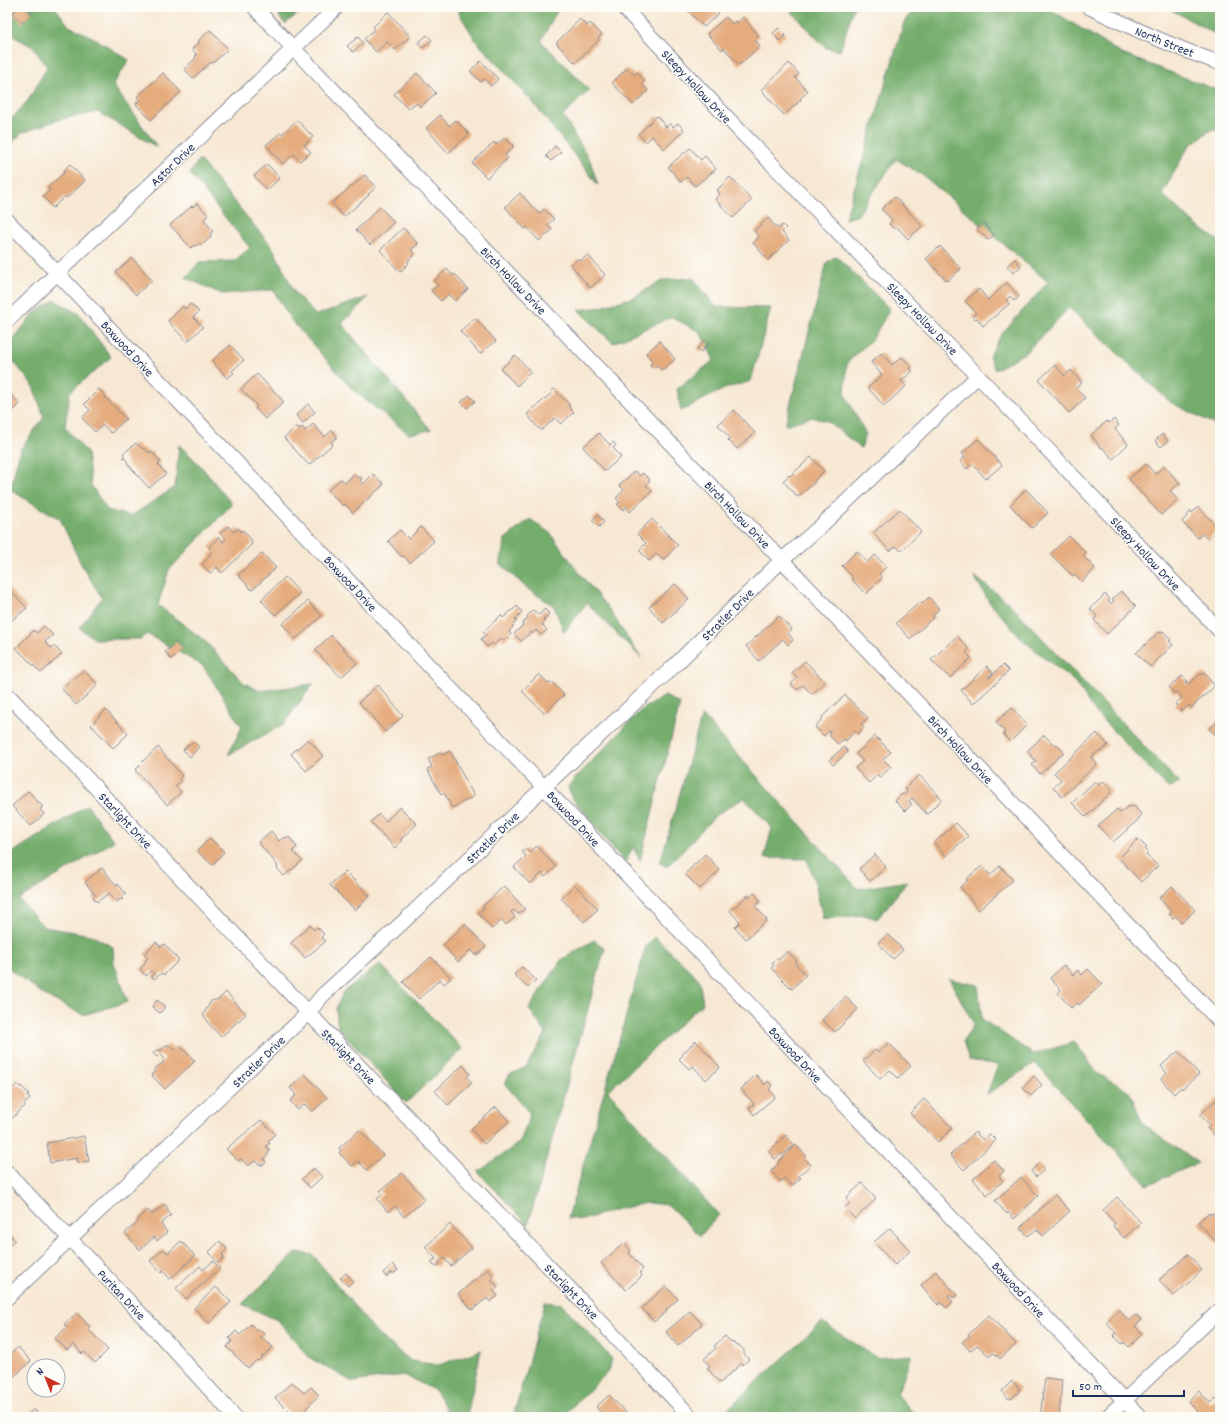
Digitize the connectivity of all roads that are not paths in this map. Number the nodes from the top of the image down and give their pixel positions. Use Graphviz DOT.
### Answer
graph roads {
  1 [pos="254,7"];
  2 [pos="337,7"];
  3 [pos="623,7"];
  4 [pos="1089,7"];
  5 [pos="293,49"];
  6 [pos="1220,63"];
  7 [pos="7,220"];
  8 [pos="57,274"];
  9 [pos="7,321"];
  10 [pos="978,376"];
  11 [pos="782,560"];
  12 [pos="1220,632"];
  13 [pos="7,694"];
  14 [pos="544,787"];
  15 [pos="308,1013"];
  16 [pos="1220,1022"];
  17 [pos="7,1172"];
  18 [pos="70,1239"];
  19 [pos="7,1298"];
  20 [pos="1220,1310"];
  21 [pos="1124,1400"];
  22 [pos="235,1417"];
  23 [pos="691,1417"];
  24 [pos="1107,1417"];
  25 [pos="1140,1417"];
  1 -- 5 [label="street, Birch Hollow Drive"];
  2 -- 5 [label="street, Astor Drive"];
  3 -- 10 [label="street, Sleepy Hollow Drive"];
  4 -- 6 [label="street, North Street"];
  5 -- 8 [label="street, Astor Drive"];
  5 -- 11 [label="street, Birch Hollow Drive"];
  7 -- 8 [label="street, Boxwood Drive"];
  8 -- 9 [label="street, Astor Drive"];
  8 -- 14 [label="street, Boxwood Drive"];
  10 -- 11 [label="street, Stratler Drive"];
  10 -- 12 [label="street, Sleepy Hollow Drive"];
  11 -- 14 [label="street, Stratler Drive"];
  11 -- 16 [label="street, Birch Hollow Drive"];
  13 -- 15 [label="street, Starlight Drive"];
  14 -- 15 [label="street, Stratler Drive"];
  14 -- 21 [label="street, Boxwood Drive"];
  15 -- 18 [label="street, Stratler Drive"];
  15 -- 23 [label="street, Starlight Drive"];
  17 -- 18 [label="street, Puritan Drive"];
  18 -- 19 [label="street, Stratler Drive"];
  18 -- 22 [label="street, Puritan Drive"];
  20 -- 21 [label="street"];
  21 -- 24 [label="street"];
  21 -- 25 [label="street, Boxwood Drive"];
}
